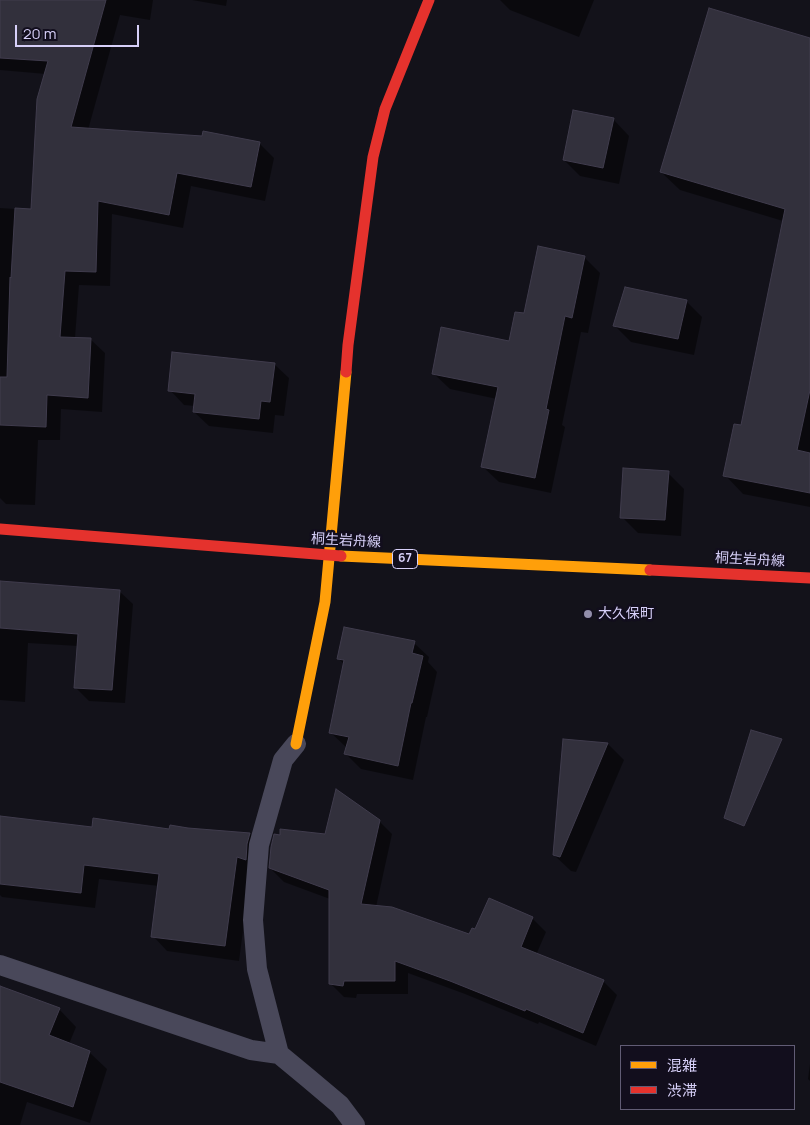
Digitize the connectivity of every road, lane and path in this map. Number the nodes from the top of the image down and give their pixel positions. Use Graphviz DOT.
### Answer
graph roads {
  1 [pos="429,0"];
  2 [pos="0,529"];
  3 [pos="330,555"];
  4 [pos="810,578"];
  5 [pos="296,744"];
  6 [pos="0,965"];
  7 [pos="279,1054"];
  8 [pos="355,1125"];
  1 -- 3 [label="main road"];
  2 -- 3 [label="main road, 桐生岩舟線 / 67"];
  3 -- 4 [label="main road, 桐生岩舟線 / 67"];
  3 -- 5 [label="main road"];
  5 -- 7 [label="lane"];
  6 -- 7 [label="lane"];
  7 -- 8 [label="lane"];
}
